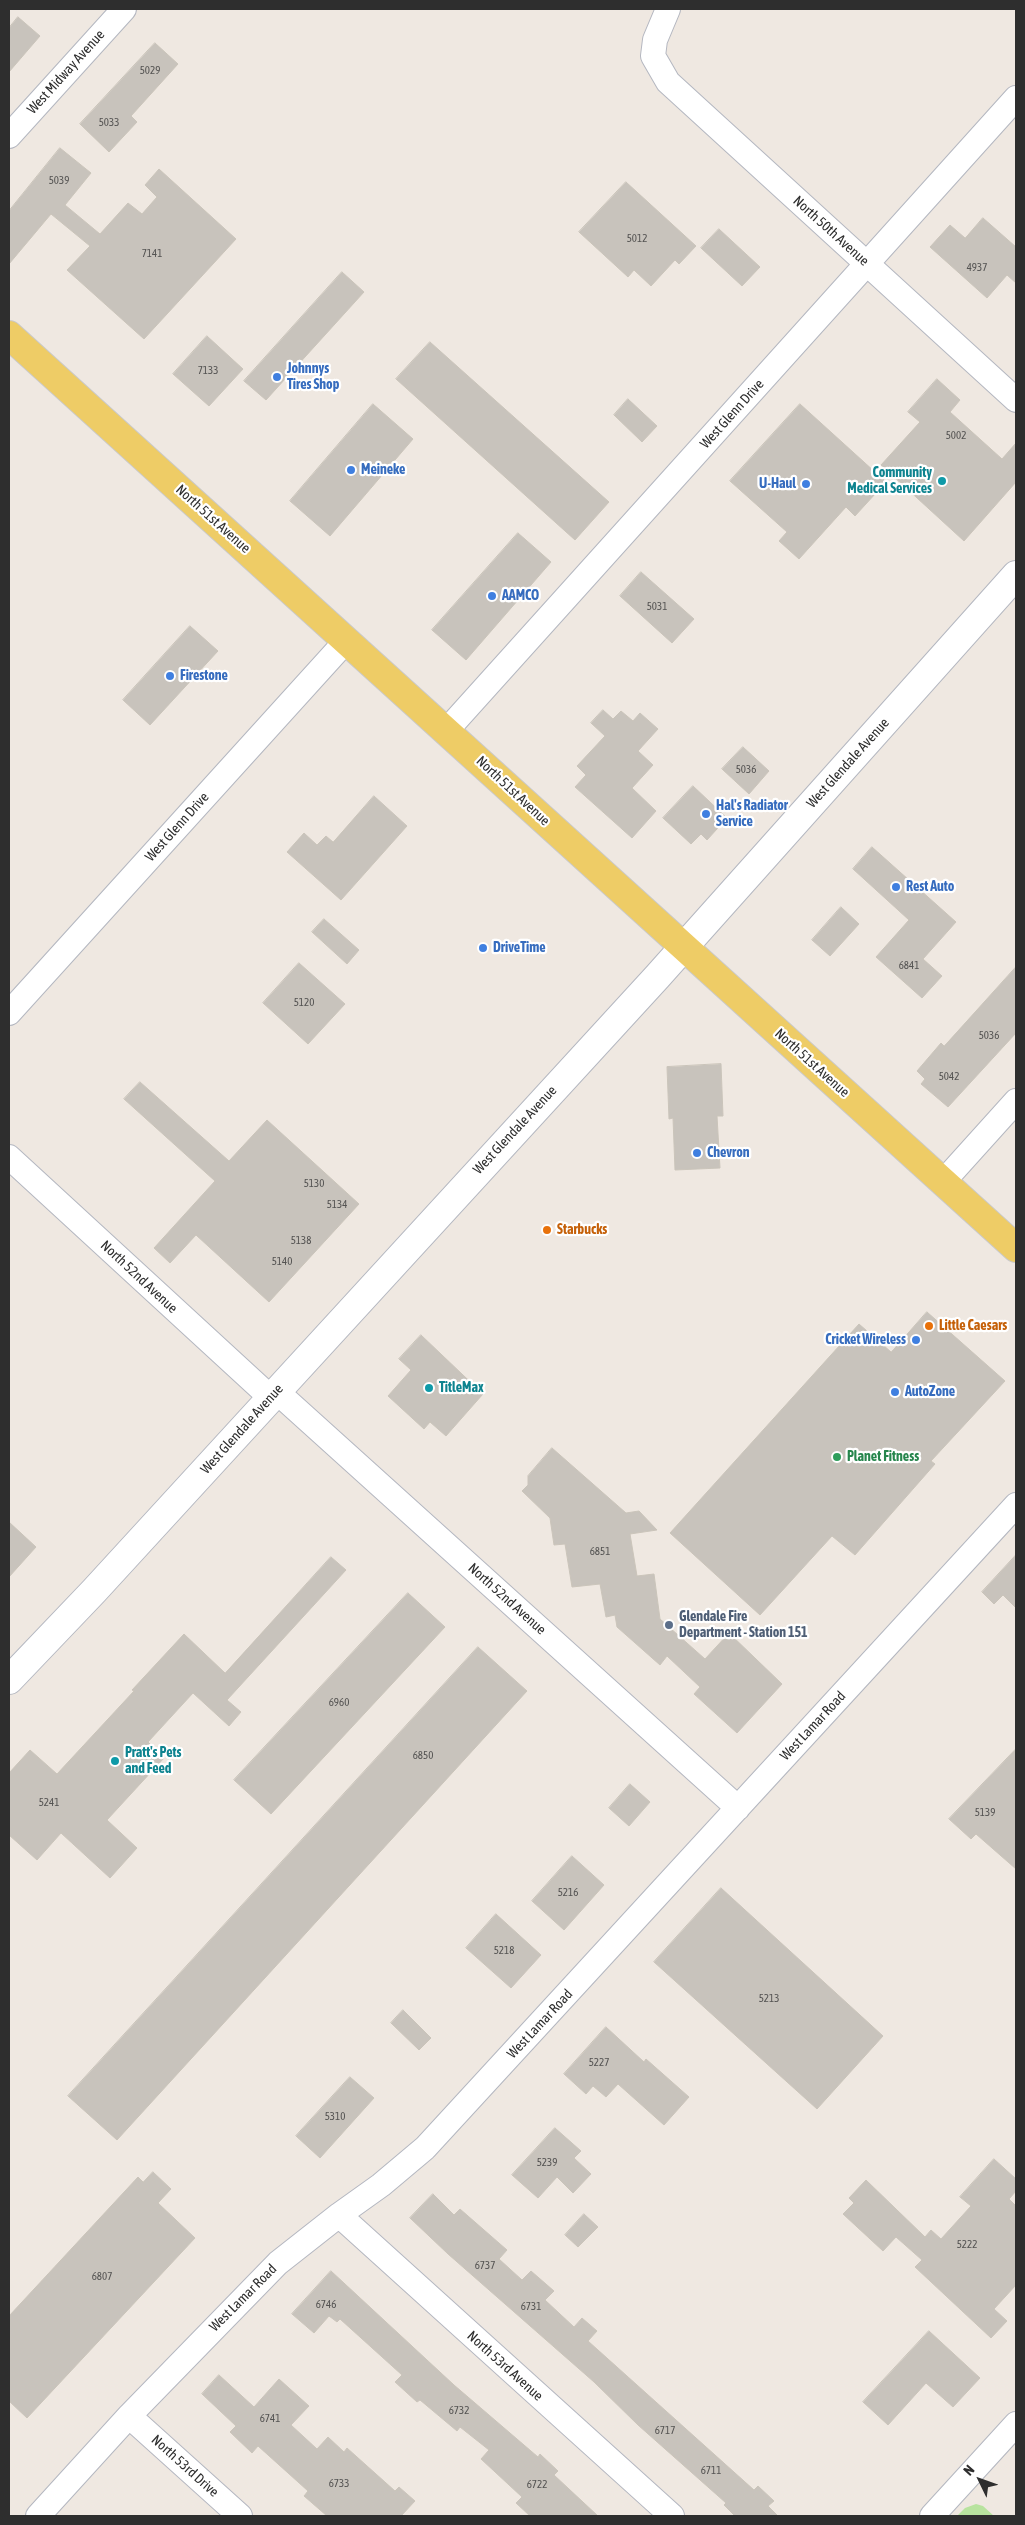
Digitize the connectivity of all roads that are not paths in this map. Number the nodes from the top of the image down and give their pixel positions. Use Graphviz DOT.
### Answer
graph roads {
  1 [pos="124,9"];
  2 [pos="668,9"];
  3 [pos="1016,98"];
  4 [pos="9,136"];
  5 [pos="867,264"];
  6 [pos="9,335"];
  7 [pos="1016,400"];
  8 [pos="1016,575"];
  9 [pos="346,641"];
  10 [pos="447,730"];
  11 [pos="684,947"];
  12 [pos="9,1013"];
  13 [pos="1016,1101"];
  14 [pos="9,1157"];
  15 [pos="943,1182"];
  16 [pos="1016,1248"];
  17 [pos="273,1394"];
  18 [pos="1016,1505"];
  19 [pos="9,1680"];
  20 [pos="738,1808"];
  21 [pos="338,2215"];
  22 [pos="129,2416"];
  23 [pos="1016,2424"];
  24 [pos="38,2516"];
  25 [pos="240,2516"];
  26 [pos="672,2516"];
  27 [pos="932,2516"];
  1 -- 4 [label="street, West Midway Avenue"];
  2 -- 5 [label="street, North 50th Avenue"];
  3 -- 5 [label="street, West Glenn Drive"];
  5 -- 7 [label="street, North 50th Avenue"];
  5 -- 10 [label="street, West Glenn Drive"];
  6 -- 9 [label="main road, North 51st Avenue"];
  8 -- 11 [label="main road, West Glendale Avenue"];
  9 -- 10 [label="main road, North 51st Avenue"];
  9 -- 12 [label="street, West Glenn Drive"];
  10 -- 11 [label="main road, North 51st Avenue"];
  11 -- 15 [label="main road, North 51st Avenue"];
  11 -- 17 [label="main road, West Glendale Avenue"];
  13 -- 15 [label="street"];
  14 -- 17 [label="street, North 52nd Avenue"];
  15 -- 16 [label="main road, North 51st Avenue"];
  17 -- 19 [label="main road, West Glendale Avenue"];
  17 -- 20 [label="street, North 52nd Avenue"];
  18 -- 20 [label="street, West Lamar Road"];
  20 -- 21 [label="street, West Lamar Road"];
  21 -- 22 [label="street, West Lamar Road"];
  21 -- 26 [label="street, North 53rd Avenue"];
  22 -- 24 [label="street, West Lamar Road"];
  22 -- 25 [label="street, North 53rd Drive"];
  23 -- 27 [label="street"];
}
